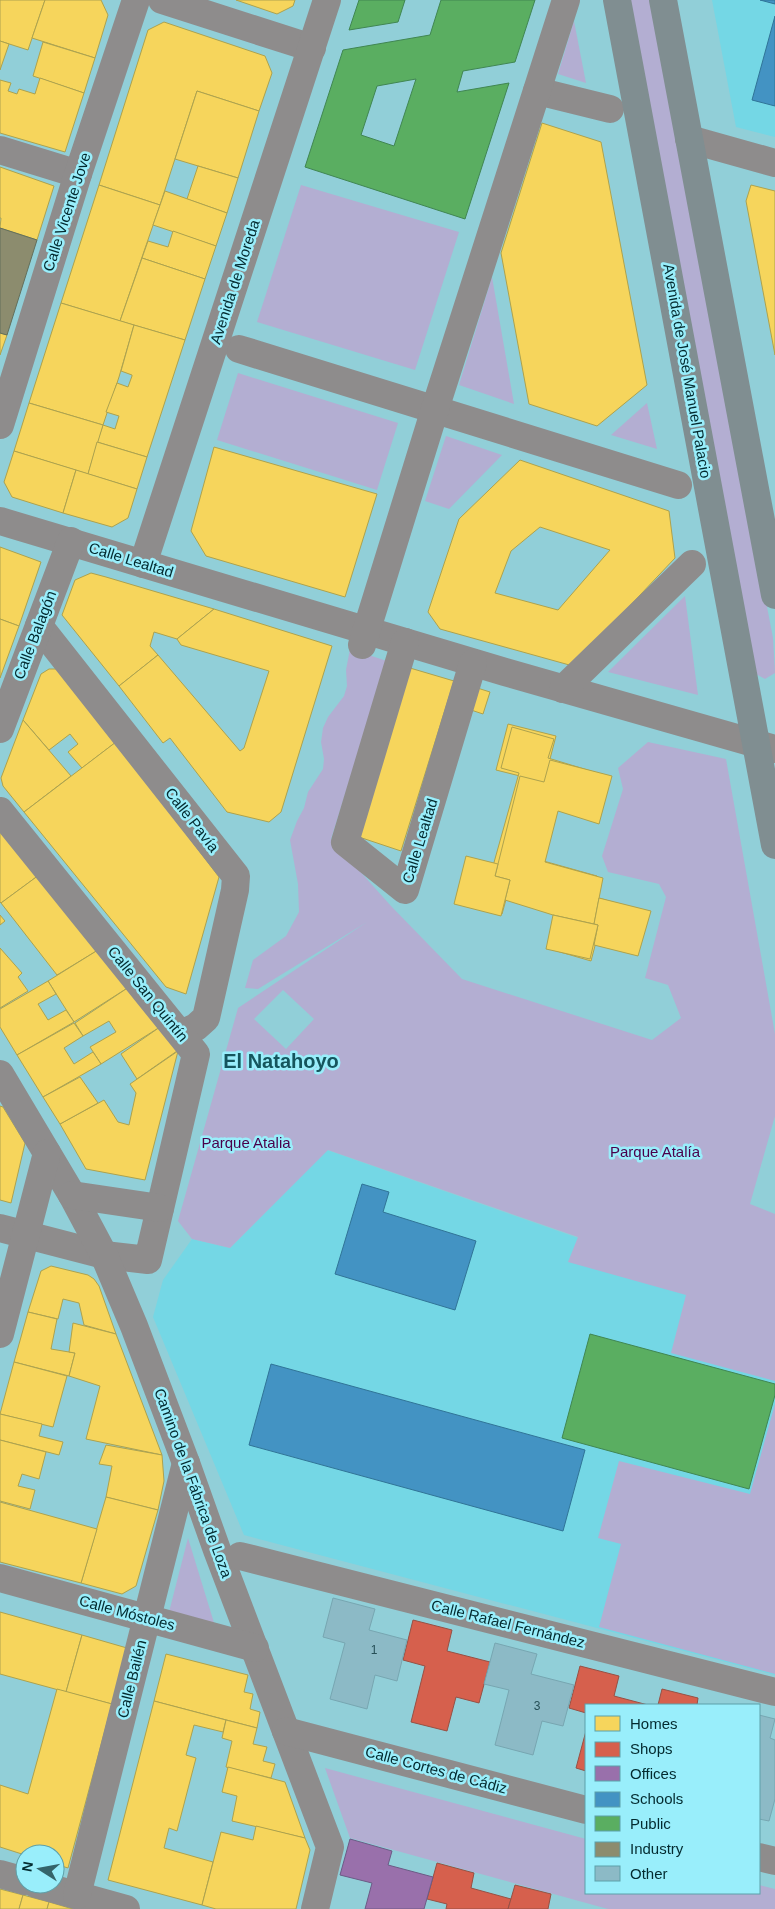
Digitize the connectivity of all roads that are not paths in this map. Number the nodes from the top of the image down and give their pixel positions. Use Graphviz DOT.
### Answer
graph roads {
  1 [pos="136,0"];
  2 [pos="162,0"];
  3 [pos="327,0"];
  4 [pos="566,0"];
  5 [pos="617,0"];
  6 [pos="663,0"];
  7 [pos="312,48"];
  8 [pos="537,90"];
  9 [pos="610,109"];
  10 [pos="689,139"];
  11 [pos="0,150"];
  12 [pos="775,163"];
  13 [pos="78,174"];
  14 [pos="239,349"];
  15 [pos="435,409"];
  16 [pos="0,425"];
  17 [pos="678,485"];
  18 [pos="0,521"];
  19 [pos="70,541"];
  20 [pos="143,564"];
  21 [pos="692,564"];
  22 [pos="775,595"];
  23 [pos="38,626"];
  24 [pos="365,638"];
  25 [pos="405,642"];
  26 [pos="474,663"];
  27 [pos="563,689"];
  28 [pos="0,729"];
  29 [pos="766,746"];
  30 [pos="0,811"];
  31 [pos="775,845"];
  32 [pos="180,1034"];
  33 [pos="0,1074"];
  34 [pos="47,1153"];
  35 [pos="72,1195"];
  36 [pos="160,1208"];
  37 [pos="0,1228"];
  38 [pos="27,1234"];
  39 [pos="104,1255"];
  40 [pos="0,1334"];
  41 [pos="186,1463"];
  42 [pos="240,1556"];
  43 [pos="0,1578"];
  44 [pos="147,1618"];
  45 [pos="255,1648"];
  46 [pos="775,1692"];
  47 [pos="286,1731"];
  48 [pos="585,1810"];
  49 [pos="760,1857"];
  50 [pos="775,1861"];
  51 [pos="0,1874"];
  52 [pos="15,1878"];
  53 [pos="65,1892"];
  54 [pos="76,1895"];
  55 [pos="126,1909"];
  56 [pos="315,1909"];
  1 -- 13 [label="street, Calle Vicente Jove"];
  2 -- 7 [label="street"];
  3 -- 7 [label="street, Avenida de Moreda"];
  4 -- 8 [label="street"];
  5 -- 29 [label="main road, Avenida de José Manuel Palacio"];
  6 -- 10 [label="main road"];
  7 -- 20 [label="street, Avenida de Moreda"];
  8 -- 9 [label="street"];
  8 -- 15 [label="street"];
  10 -- 12 [label="street"];
  10 -- 22 [label="main road"];
  11 -- 13 [label="street"];
  13 -- 16 [label="street, Calle Vicente Jove"];
  14 -- 15 [label="street"];
  15 -- 17 [label="street"];
  15 -- 24 [label="street"];
  18 -- 19 [label="street, Calle Lealtad"];
  19 -- 20 [label="street, Calle Lealtad"];
  19 -- 23 [label="street, Calle Balagón"];
  20 -- 24 [label="street, Calle Lealtad"];
  21 -- 27 [label="street"];
  23 -- 28 [label="street, Calle Balagón"];
  23 -- 32 [label="street, Calle Pavía"];
  24 -- 25 [label="street, Calle Lealtad"];
  25 -- 26 [label="street, Calle Lealtad"];
  25 -- 26 [label="street, Calle Lealtad"];
  26 -- 27 [label="street, Calle Lealtad"];
  27 -- 29 [label="street, Calle Lealtad"];
  29 -- 31 [label="main road, Avenida de José Manuel Palacio"];
  30 -- 32 [label="street, Calle San Quintín"];
  32 -- 36 [label="street, Calle San Quintín"];
  33 -- 34 [label="street, Camino de la Fábrica de Loza"];
  34 -- 35 [label="street, Camino de la Fábrica de Loza"];
  34 -- 38 [label="street"];
  35 -- 36 [label="street"];
  35 -- 39 [label="street, Camino de la Fábrica de Loza"];
  36 -- 39 [label="street, Calle San Quintín"];
  37 -- 38 [label="street"];
  38 -- 39 [label="street"];
  38 -- 40 [label="street"];
  39 -- 41 [label="street, Camino de la Fábrica de Loza"];
  41 -- 44 [label="street, Calle Bailén"];
  41 -- 45 [label="street, Camino de la Fábrica de Loza"];
  42 -- 46 [label="street, Calle Rafael Fernández"];
  43 -- 44 [label="street, Calle Móstoles"];
  44 -- 45 [label="street, Calle Móstoles"];
  44 -- 54 [label="street, Calle Bailén"];
  45 -- 47 [label="street, Camino de la Fábrica de Loza"];
  47 -- 48 [label="street, Calle Cortes de Cádiz"];
  47 -- 56 [label="street, Camino de la Fábrica de Loza"];
  49 -- 50 [label="street"];
  51 -- 52 [label="street"];
  53 -- 54 [label="street"];
  54 -- 55 [label="street"];
}
